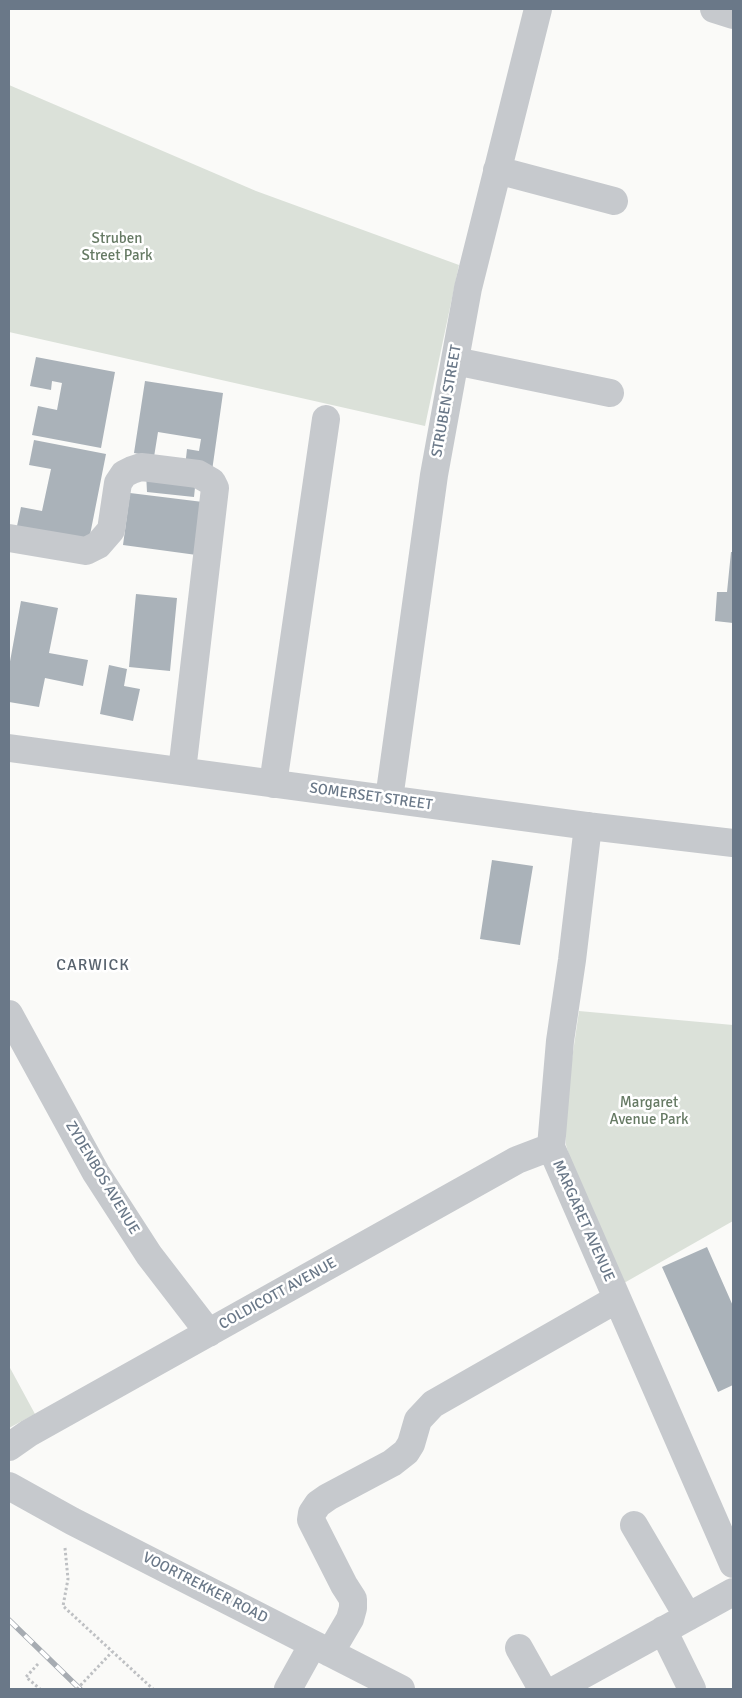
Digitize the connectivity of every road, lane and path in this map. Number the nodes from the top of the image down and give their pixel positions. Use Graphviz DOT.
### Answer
graph roads {
  1 [pos="538,9"];
  2 [pos="714,9"];
  3 [pos="733,15"];
  4 [pos="497,170"];
  5 [pos="614,201"];
  6 [pos="455,361"];
  7 [pos="610,393"];
  8 [pos="326,419"];
  9 [pos="9,538"];
  10 [pos="9,748"];
  11 [pos="182,771"];
  12 [pos="273,784"];
  13 [pos="389,799"];
  14 [pos="588,826"];
  15 [pos="733,843"];
  16 [pos="9,1014"];
  17 [pos="551,1147"];
  18 [pos="617,1299"];
  19 [pos="209,1333"];
  20 [pos="9,1446"];
  21 [pos="9,1486"];
  22 [pos="634,1525"];
  23 [pos="65,1545"];
  24 [pos="733,1564"];
  25 [pos="733,1592"];
  26 [pos="688,1617"];
  27 [pos="663,1630"];
  28 [pos="322,1648"];
  29 [pos="519,1648"];
  30 [pos="112,1652"];
  31 [pos="38,1664"];
  32 [pos="40,1689"];
  33 [pos="77,1689"];
  34 [pos="153,1689"];
  35 [pos="288,1689"];
  36 [pos="401,1689"];
  37 [pos="542,1689"];
  38 [pos="557,1689"];
  39 [pos="692,1689"];
  1 -- 4 [label="street, STRUBEN STREET"];
  2 -- 3 [label="street"];
  4 -- 5 [label="street"];
  4 -- 6 [label="street, STRUBEN STREET"];
  6 -- 7 [label="street"];
  6 -- 13 [label="street, STRUBEN STREET"];
  8 -- 12 [label="street"];
  9 -- 11 [label="street"];
  10 -- 11 [label="street, SOMERSET STREET"];
  11 -- 12 [label="street, SOMERSET STREET"];
  12 -- 13 [label="street, SOMERSET STREET"];
  13 -- 14 [label="street, SOMERSET STREET"];
  14 -- 15 [label="street, SOMERSET STREET"];
  14 -- 17 [label="street, MARGARET AVENUE"];
  16 -- 19 [label="street, ZYDENBOS AVENUE"];
  17 -- 18 [label="street, MARGARET AVENUE"];
  17 -- 19 [label="street, COLDICOTT AVENUE"];
  18 -- 24 [label="street, MARGARET AVENUE"];
  18 -- 28 [label="street"];
  19 -- 20 [label="street, COLDICOTT AVENUE"];
  21 -- 28 [label="street, VOORTREKKER ROAD"];
  22 -- 26 [label="street"];
  23 -- 30 [label="path"];
  25 -- 26 [label="street"];
  26 -- 27 [label="street"];
  27 -- 38 [label="street"];
  27 -- 39 [label="street"];
  28 -- 35 [label="street"];
  28 -- 36 [label="street, VOORTREKKER ROAD"];
  29 -- 37 [label="street"];
  30 -- 33 [label="path, bridge"];
  30 -- 34 [label="path"];
  31 -- 32 [label="path"];
}
